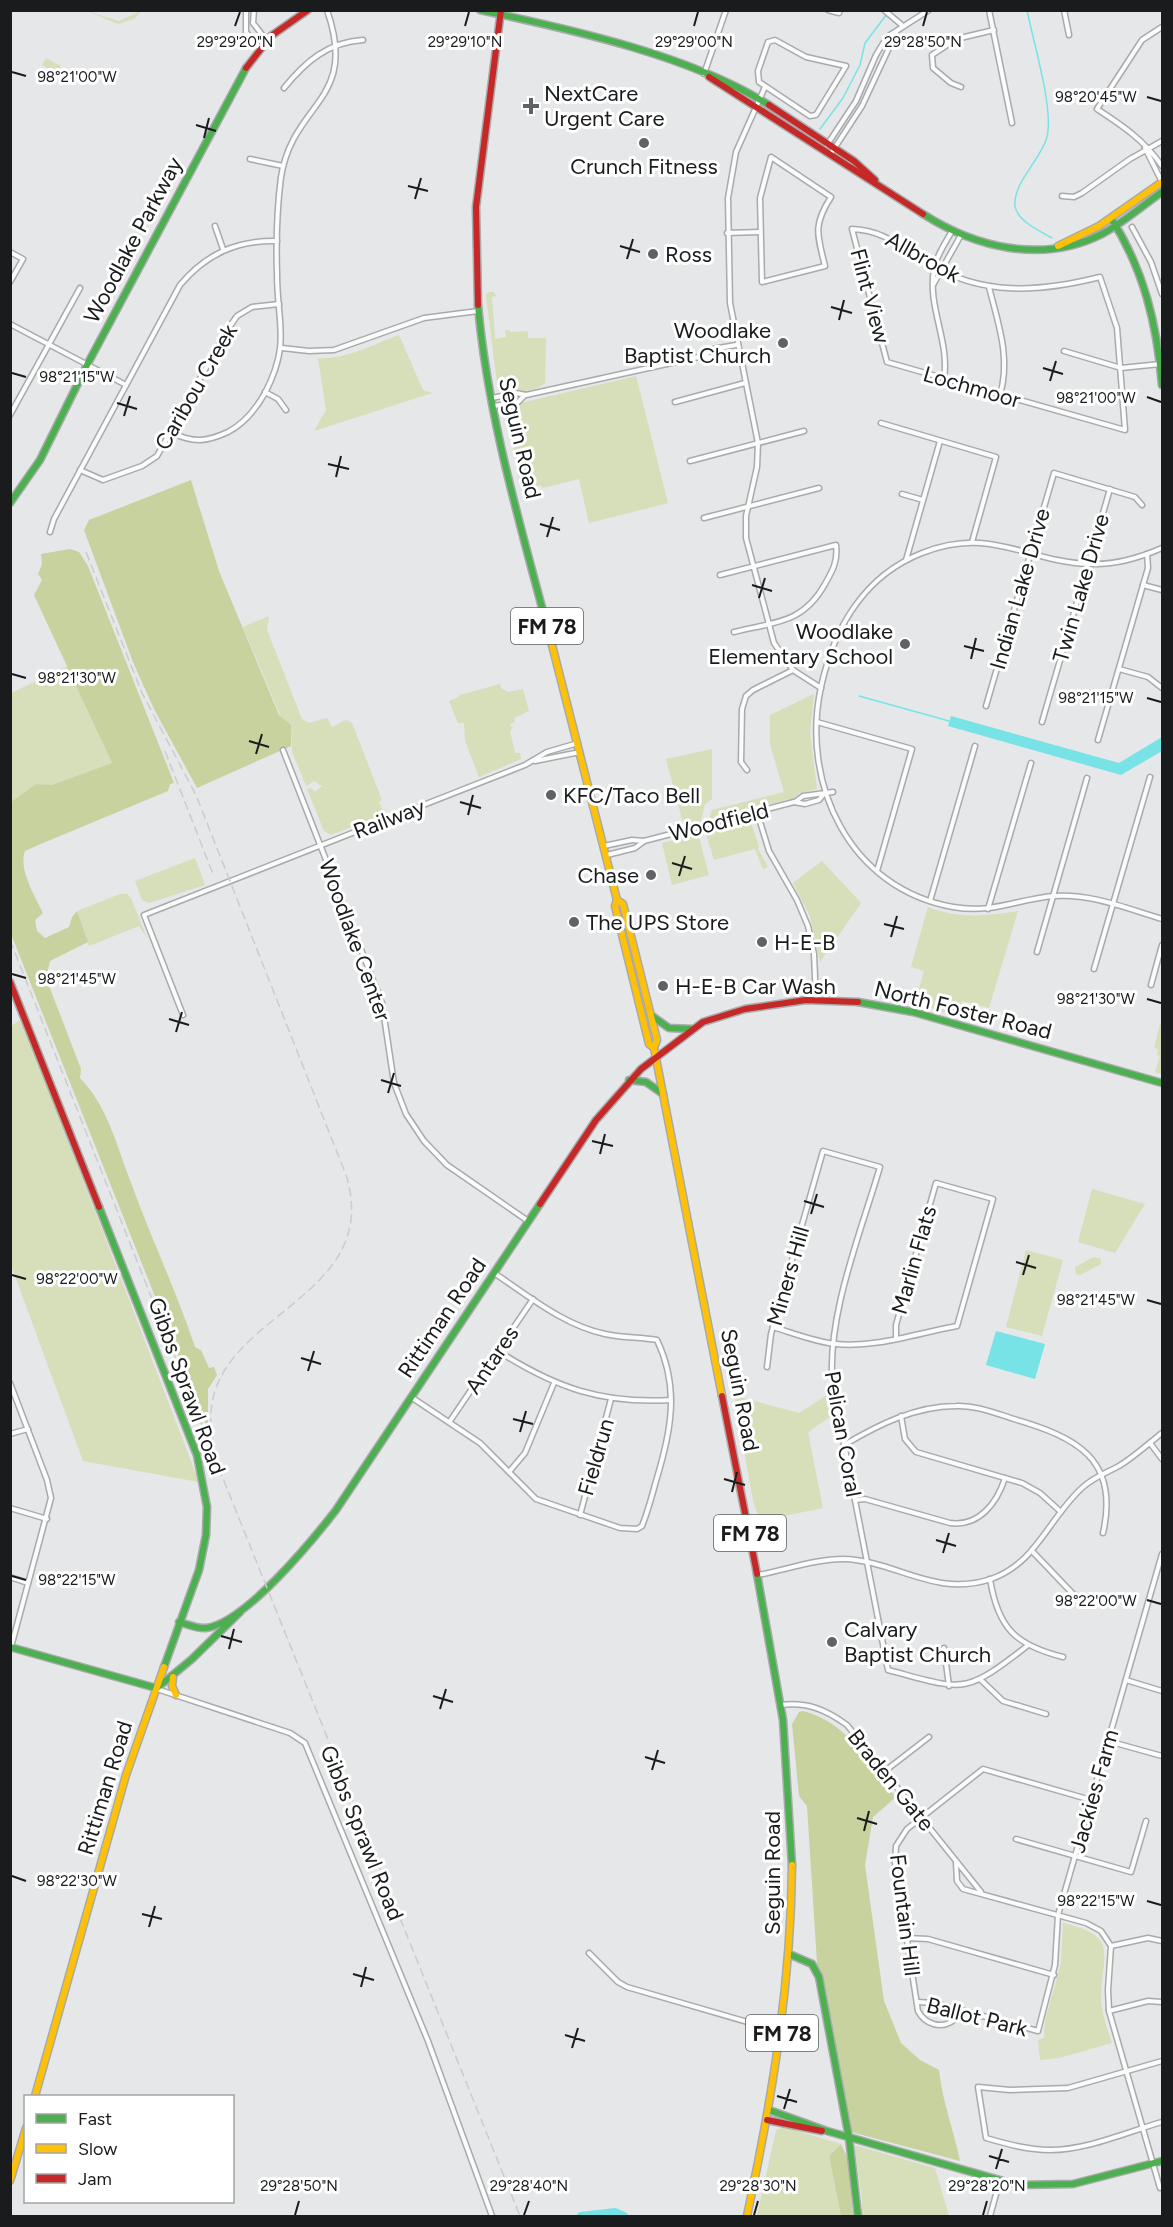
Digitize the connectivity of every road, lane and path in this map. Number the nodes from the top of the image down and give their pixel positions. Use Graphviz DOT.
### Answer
graph roads {
  1 [pos="246,10"];
  2 [pos="254,10"];
  3 [pos="308,10"];
  4 [pos="327,10"];
  5 [pos="480,10"];
  6 [pos="726,10"];
  7 [pos="828,10"];
  8 [pos="929,10"];
  9 [pos="989,10"];
  10 [pos="1064,10"];
  11 [pos="884,11"];
  12 [pos="501,12"];
  13 [pos="840,12"];
  14 [pos="244,19"];
  15 [pos="252,19"];
  16 [pos="903,26"];
  17 [pos="1162,27"];
  18 [pos="994,30"];
  19 [pos="896,33"];
  20 [pos="1070,35"];
  21 [pos="363,40"];
  22 [pos="267,41"];
  23 [pos="337,45"];
  24 [pos="261,48"];
  25 [pos="706,76"];
  26 [pos="961,87"];
  27 [pos="284,88"];
  28 [pos="767,89"];
  29 [pos="760,100"];
  30 [pos="757,107"];
  31 [pos="1012,123"];
  32 [pos="1162,141"];
  33 [pos="828,144"];
  34 [pos="835,149"];
  35 [pos="1147,149"];
  36 [pos="823,150"];
  37 [pos="830,155"];
  38 [pos="250,159"];
  39 [pos="1162,165"];
  40 [pos="283,166"];
  41 [pos="1154,167"];
  42 [pos="876,182"];
  43 [pos="1162,182"];
  44 [pos="1162,192"];
  45 [pos="1062,196"];
  46 [pos="1111,218"];
  47 [pos="1116,225"];
  48 [pos="215,226"];
  49 [pos="1132,227"];
  50 [pos="852,229"];
  51 [pos="952,231"];
  52 [pos="759,232"];
  53 [pos="727,233"];
  54 [pos="961,235"];
  55 [pos="277,242"];
  56 [pos="1057,246"];
  57 [pos="223,249"];
  58 [pos="10,252"];
  59 [pos="934,267"];
  60 [pos="942,272"];
  61 [pos="10,282"];
  62 [pos="933,285"];
  63 [pos="988,286"];
  64 [pos="80,288"];
  65 [pos="1162,294"];
  66 [pos="279,304"];
  67 [pos="479,311"];
  68 [pos="10,324"];
  69 [pos="48,344"];
  70 [pos="736,345"];
  71 [pos="282,348"];
  72 [pos="1064,351"];
  73 [pos="738,353"];
  74 [pos="703,356"];
  75 [pos="887,362"];
  76 [pos="1162,364"];
  77 [pos="87,365"];
  78 [pos="1121,368"];
  79 [pos="944,379"];
  80 [pos="745,383"];
  81 [pos="126,385"];
  82 [pos="1162,385"];
  83 [pos="265,392"];
  84 [pos="526,395"];
  85 [pos="1000,395"];
  86 [pos="492,398"];
  87 [pos="675,402"];
  88 [pos="493,406"];
  89 [pos="286,410"];
  90 [pos="10,415"];
  91 [pos="881,423"];
  92 [pos="804,431"];
  93 [pos="172,433"];
  94 [pos="940,441"];
  95 [pos="758,443"];
  96 [pos="690,461"];
  97 [pos="80,470"];
  98 [pos="819,488"];
  99 [pos="1110,489"];
  100 [pos="902,494"];
  101 [pos="922,500"];
  102 [pos="10,503"];
  103 [pos="1142,505"];
  104 [pos="748,508"];
  105 [pos="704,518"];
  106 [pos="50,532"];
  107 [pos="972,542"];
  108 [pos="1162,548"];
  109 [pos="1031,551"];
  110 [pos="1147,554"];
  111 [pos="906,560"];
  112 [pos="1088,564"];
  113 [pos="753,567"];
  114 [pos="720,575"];
  115 [pos="1143,585"];
  116 [pos="1162,590"];
  117 [pos="768,624"];
  118 [pos="734,632"];
  119 [pos="1119,669"];
  120 [pos="793,670"];
  121 [pos="821,688"];
  122 [pos="1162,688"];
  123 [pos="986,706"];
  124 [pos="817,722"];
  125 [pos="1042,722"];
  126 [pos="1098,740"];
  127 [pos="578,743"];
  128 [pos="975,746"];
  129 [pos="283,750"];
  130 [pos="580,752"];
  131 [pos="534,762"];
  132 [pos="1031,762"];
  133 [pos="747,770"];
  134 [pos="1150,777"];
  135 [pos="1087,778"];
  136 [pos="833,792"];
  137 [pos="824,794"];
  138 [pos="794,802"];
  139 [pos="757,812"];
  140 [pos="644,841"];
  141 [pos="321,846"];
  142 [pos="604,846"];
  143 [pos="607,855"];
  144 [pos="877,871"];
  145 [pos="1053,896"];
  146 [pos="617,900"];
  147 [pos="930,901"];
  148 [pos="1113,905"];
  149 [pos="988,909"];
  150 [pos="1162,919"];
  151 [pos="1162,945"];
  152 [pos="1037,952"];
  153 [pos="1094,969"];
  154 [pos="10,982"];
  155 [pos="1151,985"];
  156 [pos="816,999"];
  157 [pos="650,1013"];
  158 [pos="183,1015"];
  159 [pos="692,1029"];
  160 [pos="655,1052"];
  161 [pos="629,1080"];
  162 [pos="1162,1083"];
  163 [pos="664,1095"];
  164 [pos="824,1151"];
  165 [pos="528,1221"];
  166 [pos="494,1273"];
  167 [pos="533,1299"];
  168 [pos="772,1327"];
  169 [pos="896,1337"];
  170 [pos="831,1343"];
  171 [pos="498,1351"];
  172 [pos="767,1367"];
  173 [pos="10,1383"];
  174 [pos="554,1383"];
  175 [pos="411,1397"];
  176 [pos="611,1399"];
  177 [pos="671,1400"];
  178 [pos="901,1416"];
  179 [pos="450,1421"];
  180 [pos="28,1429"];
  181 [pos="1162,1433"];
  182 [pos="10,1434"];
  183 [pos="1150,1443"];
  184 [pos="844,1445"];
  185 [pos="1162,1459"];
  186 [pos="509,1472"];
  187 [pos="1100,1475"];
  188 [pos="1005,1478"];
  189 [pos="855,1500"];
  190 [pos="10,1508"];
  191 [pos="1061,1512"];
  192 [pos="580,1515"];
  193 [pos="47,1519"];
  194 [pos="1102,1533"];
  195 [pos="1033,1552"];
  196 [pos="1162,1554"];
  197 [pos="866,1563"];
  198 [pos="758,1575"];
  199 [pos="10,1578"];
  200 [pos="990,1579"];
  201 [pos="28,1583"];
  202 [pos="254,1597"];
  203 [pos="1080,1598"];
  204 [pos="179,1622"];
  205 [pos="1027,1646"];
  206 [pos="11,1648"];
  207 [pos="944,1648"];
  208 [pos="1063,1658"];
  209 [pos="173,1676"];
  210 [pos="981,1680"];
  211 [pos="1126,1680"];
  212 [pos="949,1686"];
  213 [pos="156,1689"];
  214 [pos="1162,1691"];
  215 [pos="176,1695"];
  216 [pos="781,1705"];
  217 [pos="1046,1714"];
  218 [pos="929,1737"];
  219 [pos="1108,1741"];
  220 [pos="1162,1756"];
  221 [pos="885,1771"];
  222 [pos="1091,1800"];
  223 [pos="921,1818"];
  224 [pos="1146,1821"];
  225 [pos="1016,1839"];
  226 [pos="1075,1856"];
  227 [pos="956,1863"];
  228 [pos="981,1892"];
  229 [pos="1058,1915"];
  230 [pos="907,1938"];
  231 [pos="1162,1941"];
  232 [pos="1111,1946"];
  233 [pos="589,1953"];
  234 [pos="789,1954"];
  235 [pos="1053,1975"];
  236 [pos="917,2002"];
  237 [pos="1162,2002"];
  238 [pos="957,2009"];
  239 [pos="1109,2011"];
  240 [pos="1038,2031"];
  241 [pos="782,2032"];
  242 [pos="1162,2061"];
  243 [pos="1126,2072"];
  244 [pos="36,2095"];
  245 [pos="769,2110"];
  246 [pos="767,2121"];
  247 [pos="1162,2122"];
  248 [pos="1142,2128"];
  249 [pos="827,2131"];
  250 [pos="24,2135"];
  251 [pos="849,2138"];
  252 [pos="1162,2161"];
  253 [pos="1152,2164"];
  254 [pos="1000,2180"];
  255 [pos="10,2181"];
  256 [pos="1160,2188"];
  257 [pos="492,2217"];
  258 [pos="747,2217"];
  259 [pos="858,2217"];
  260 [pos="990,2217"];
  1 -- 14 [label="street"];
  2 -- 15 [label="street"];
  3 -- 22 [label="main road, Woodlake Parkway"];
  4 -- 23 [label="street"];
  5 -- 12 [label="main road"];
  6 -- 25 [label="street"];
  7 -- 13 [label="street"];
  8 -- 16 [label="street"];
  9 -- 18 [label="street"];
  10 -- 20 [label="street"];
  11 -- 16 [label="street"];
  12 -- 25 [label="main road"];
  12 -- 67 [label="main road, Seguin Road / FM 78"];
  14 -- 15 [label="street"];
  14 -- 24 [label="street"];
  15 -- 22 [label="street"];
  16 -- 19 [label="street"];
  17 -- 35 [label="street"];
  18 -- 26 [label="street"];
  18 -- 31 [label="street"];
  19 -- 33 [label="street"];
  19 -- 34 [label="street"];
  21 -- 23 [label="street"];
  22 -- 24 [label="main road, Woodlake Parkway"];
  23 -- 27 [label="street"];
  23 -- 40 [label="street"];
  24 -- 77 [label="main road, Woodlake Parkway"];
  25 -- 29 [label="main road"];
  25 -- 30 [label="main road"];
  28 -- 28 [label="street"];
  28 -- 29 [label="street"];
  29 -- 30 [label="street"];
  29 -- 33 [label="main road"];
  30 -- 36 [label="main road"];
  30 -- 53 [label="street"];
  32 -- 35 [label="street"];
  33 -- 34 [label="main road"];
  33 -- 36 [label="street"];
  34 -- 37 [label="street"];
  34 -- 42 [label="main road"];
  35 -- 39 [label="street"];
  35 -- 41 [label="street"];
  35 -- 45 [label="street"];
  36 -- 37 [label="main road"];
  37 -- 42 [label="main road"];
  38 -- 40 [label="street"];
  39 -- 41 [label="street"];
  40 -- 55 [label="street"];
  41 -- 43 [label="street"];
  42 -- 51 [label="main road"];
  43 -- 46 [label="main road"];
  44 -- 47 [label="main road"];
  46 -- 47 [label="main road"];
  46 -- 56 [label="main road"];
  47 -- 56 [label="main road"];
  47 -- 76 [label="main road"];
  48 -- 57 [label="street"];
  49 -- 65 [label="street"];
  50 -- 59 [label="street, Allbrook"];
  50 -- 75 [label="street, Flint View"];
  51 -- 54 [label="main road"];
  51 -- 59 [label="street"];
  52 -- 52 [label="street"];
  52 -- 53 [label="street"];
  53 -- 70 [label="street"];
  54 -- 56 [label="main road"];
  54 -- 60 [label="street"];
  55 -- 57 [label="street"];
  55 -- 66 [label="street"];
  57 -- 81 [label="street"];
  58 -- 61 [label="street"];
  59 -- 60 [label="street, Allbrook"];
  59 -- 62 [label="street"];
  60 -- 62 [label="street"];
  60 -- 63 [label="street, Allbrook"];
  62 -- 79 [label="street"];
  63 -- 78 [label="street, Allbrook"];
  63 -- 85 [label="street"];
  64 -- 69 [label="street"];
  66 -- 71 [label="street"];
  66 -- 93 [label="street, Caribou Creek"];
  67 -- 71 [label="street"];
  67 -- 86 [label="main road, Seguin Road / FM 78"];
  68 -- 69 [label="street"];
  69 -- 77 [label="street"];
  69 -- 90 [label="street"];
  70 -- 73 [label="street"];
  70 -- 74 [label="street"];
  71 -- 83 [label="street"];
  72 -- 78 [label="street"];
  73 -- 74 [label="street"];
  73 -- 80 [label="street"];
  74 -- 84 [label="street"];
  75 -- 79 [label="street, Lochmoor"];
  76 -- 78 [label="street"];
  76 -- 82 [label="main road"];
  77 -- 81 [label="street"];
  77 -- 102 [label="main road, Woodlake Parkway"];
  78 -- 85 [label="street, Lochmoor"];
  79 -- 85 [label="street, Lochmoor"];
  80 -- 87 [label="street"];
  80 -- 95 [label="street"];
  81 -- 97 [label="street"];
  83 -- 89 [label="street"];
  83 -- 93 [label="street"];
  84 -- 86 [label="street"];
  84 -- 88 [label="street"];
  86 -- 88 [label="main road, Seguin Road / FM 78"];
  88 -- 127 [label="main road, Seguin Road / FM 78"];
  91 -- 94 [label="street"];
  92 -- 95 [label="street"];
  93 -- 97 [label="street, Caribou Creek"];
  94 -- 101 [label="street"];
  94 -- 107 [label="street"];
  95 -- 96 [label="street"];
  95 -- 104 [label="street"];
  97 -- 106 [label="street"];
  98 -- 104 [label="street"];
  99 -- 103 [label="street"];
  99 -- 109 [label="street, Indian Lake Drive"];
  99 -- 112 [label="street, Twin Lake Drive"];
  100 -- 101 [label="street"];
  101 -- 111 [label="street"];
  104 -- 105 [label="street"];
  104 -- 113 [label="street"];
  107 -- 109 [label="street"];
  107 -- 111 [label="street"];
  108 -- 110 [label="street"];
  109 -- 112 [label="street"];
  109 -- 123 [label="street, Indian Lake Drive"];
  110 -- 112 [label="street"];
  110 -- 115 [label="street"];
  111 -- 121 [label="street"];
  112 -- 125 [label="street, Twin Lake Drive"];
  113 -- 114 [label="street"];
  113 -- 117 [label="street"];
  113 -- 117 [label="street"];
  115 -- 116 [label="street"];
  115 -- 119 [label="street"];
  117 -- 118 [label="street"];
  117 -- 120 [label="street"];
  119 -- 122 [label="street"];
  119 -- 126 [label="street"];
  120 -- 121 [label="street"];
  120 -- 133 [label="street"];
  121 -- 124 [label="street"];
  124 -- 137 [label="street"];
  124 -- 144 [label="street"];
  127 -- 130 [label="main road, Seguin Road / FM 78"];
  127 -- 131 [label="street, Railway"];
  128 -- 147 [label="street"];
  129 -- 141 [label="street, Woodlake Center"];
  130 -- 131 [label="street, Railway"];
  130 -- 142 [label="main road, Seguin Road / FM 78"];
  131 -- 141 [label="street, Railway"];
  132 -- 149 [label="street"];
  134 -- 148 [label="street"];
  135 -- 145 [label="street"];
  136 -- 137 [label="street"];
  137 -- 138 [label="street, Woodfield"];
  137 -- 138 [label="street, Woodfield"];
  137 -- 144 [label="street"];
  138 -- 139 [label="street, Woodfield"];
  139 -- 140 [label="street, Woodfield"];
  139 -- 156 [label="street"];
  140 -- 142 [label="street, Woodfield"];
  140 -- 143 [label="street, Woodfield"];
  141 -- 158 [label="street, Railway"];
  141 -- 165 [label="street, Woodlake Center"];
  142 -- 143 [label="main road, Seguin Road / FM 78"];
  143 -- 146 [label="main road, Seguin Road / FM 78"];
  144 -- 147 [label="street"];
  145 -- 148 [label="street"];
  145 -- 149 [label="street"];
  145 -- 152 [label="street"];
  146 -- 157 [label="main road, Seguin Road / FM 78"];
  146 -- 160 [label="main road, Seguin Road / FM 78"];
  147 -- 149 [label="street"];
  148 -- 150 [label="street"];
  148 -- 153 [label="street"];
  151 -- 155 [label="street"];
  154 -- 204 [label="main road, Gibbs Sprawl Road"];
  156 -- 159 [label="main road, North Foster Road"];
  156 -- 162 [label="main road, North Foster Road"];
  157 -- 159 [label="main road"];
  157 -- 160 [label="main road, Seguin Road / FM 78"];
  159 -- 160 [label="main road, North Foster Road"];
  160 -- 161 [label="main road, Rittiman Road"];
  160 -- 163 [label="main road, Seguin Road / FM 78"];
  161 -- 163 [label="main road"];
  161 -- 165 [label="main road, Rittiman Road"];
  163 -- 198 [label="main road, Seguin Road / FM 78"];
  164 -- 168 [label="street, Miners Hill"];
  164 -- 170 [label="street, Pelican Coral"];
  165 -- 166 [label="main road, Rittiman Road"];
  166 -- 167 [label="street"];
  166 -- 175 [label="main road, Rittiman Road"];
  167 -- 171 [label="street, Antares"];
  167 -- 177 [label="street"];
  168 -- 170 [label="street"];
  168 -- 172 [label="street, Miners Hill"];
  169 -- 169 [label="street, Marlin Flats"];
  169 -- 170 [label="street"];
  170 -- 184 [label="street, Pelican Coral"];
  171 -- 174 [label="street"];
  171 -- 179 [label="street, Antares"];
  173 -- 180 [label="street"];
  174 -- 176 [label="street"];
  174 -- 186 [label="street"];
  175 -- 179 [label="street"];
  175 -- 202 [label="main road, Rittiman Road"];
  176 -- 177 [label="street"];
  176 -- 192 [label="street, Fieldrun"];
  177 -- 192 [label="street"];
  178 -- 184 [label="street"];
  178 -- 187 [label="street"];
  178 -- 188 [label="street"];
  179 -- 186 [label="street"];
  180 -- 182 [label="street"];
  180 -- 193 [label="street"];
  181 -- 183 [label="street"];
  183 -- 185 [label="street"];
  183 -- 187 [label="street"];
  184 -- 189 [label="street, Pelican Coral"];
  186 -- 192 [label="street"];
  187 -- 191 [label="street"];
  187 -- 194 [label="street"];
  188 -- 189 [label="street"];
  188 -- 191 [label="street"];
  189 -- 197 [label="street, Pelican Coral"];
  190 -- 193 [label="street"];
  191 -- 195 [label="street"];
  193 -- 201 [label="street"];
  195 -- 200 [label="street"];
  195 -- 203 [label="street"];
  196 -- 211 [label="street, Jackies Farm"];
  197 -- 198 [label="street"];
  197 -- 200 [label="street"];
  197 -- 212 [label="street, Pelican Coral"];
  198 -- 216 [label="main road, Seguin Road / FM 78"];
  199 -- 201 [label="street"];
  200 -- 205 [label="street"];
  201 -- 206 [label="street"];
  202 -- 204 [label="main road, Rittiman Road"];
  202 -- 209 [label="main road, Rittiman Road"];
  204 -- 213 [label="main road, Gibbs Sprawl Road"];
  205 -- 208 [label="street"];
  205 -- 210 [label="street"];
  206 -- 213 [label="main road"];
  207 -- 212 [label="street"];
  209 -- 213 [label="main road, Rittiman Road"];
  209 -- 215 [label="main road"];
  210 -- 212 [label="street"];
  210 -- 217 [label="street"];
  211 -- 214 [label="street"];
  211 -- 219 [label="street, Jackies Farm"];
  213 -- 215 [label="street, Gibbs Sprawl Road"];
  213 -- 244 [label="main road, Rittiman Road"];
  215 -- 257 [label="street, Gibbs Sprawl Road"];
  216 -- 221 [label="street, Braden Gate"];
  216 -- 234 [label="main road, Seguin Road / FM 78"];
  218 -- 221 [label="street"];
  219 -- 220 [label="street"];
  219 -- 222 [label="street, Jackies Farm"];
  221 -- 223 [label="street, Braden Gate"];
  222 -- 223 [label="street, Fountain Hill"];
  222 -- 226 [label="street, Jackies Farm"];
  223 -- 227 [label="street, Braden Gate"];
  223 -- 230 [label="street, Fountain Hill"];
  224 -- 226 [label="street"];
  225 -- 226 [label="street"];
  226 -- 229 [label="street, Jackies Farm"];
  227 -- 228 [label="street, Braden Gate"];
  227 -- 228 [label="street, Braden Gate"];
  228 -- 229 [label="street, Braden Gate"];
  229 -- 232 [label="street, Braden Gate"];
  229 -- 235 [label="street, Jackies Farm"];
  230 -- 235 [label="street"];
  230 -- 236 [label="street, Fountain Hill"];
  231 -- 232 [label="street"];
  232 -- 239 [label="street"];
  233 -- 241 [label="street"];
  234 -- 241 [label="main road, Seguin Road / FM 78"];
  234 -- 251 [label="main road, Seguin Road"];
  235 -- 240 [label="street, Jackies Farm"];
  236 -- 238 [label="street, Ballot Park"];
  236 -- 238 [label="street, Fountain Hill"];
  237 -- 239 [label="street"];
  238 -- 240 [label="street, Ballot Park"];
  239 -- 243 [label="street"];
  241 -- 245 [label="main road, Seguin Road / FM 78"];
  242 -- 243 [label="street"];
  243 -- 248 [label="street"];
  243 -- 248 [label="street"];
  245 -- 246 [label="main road, Seguin Road / FM 78"];
  245 -- 249 [label="main road"];
  246 -- 249 [label="main road"];
  246 -- 258 [label="main road, Seguin Road / FM 78"];
  247 -- 248 [label="street"];
  248 -- 253 [label="street"];
  249 -- 251 [label="main road"];
  250 -- 255 [label="main road"];
  251 -- 254 [label="main road"];
  251 -- 259 [label="main road, Seguin Road"];
  252 -- 253 [label="main road"];
  253 -- 254 [label="main road"];
  253 -- 256 [label="street"];
  254 -- 260 [label="street"];
}
